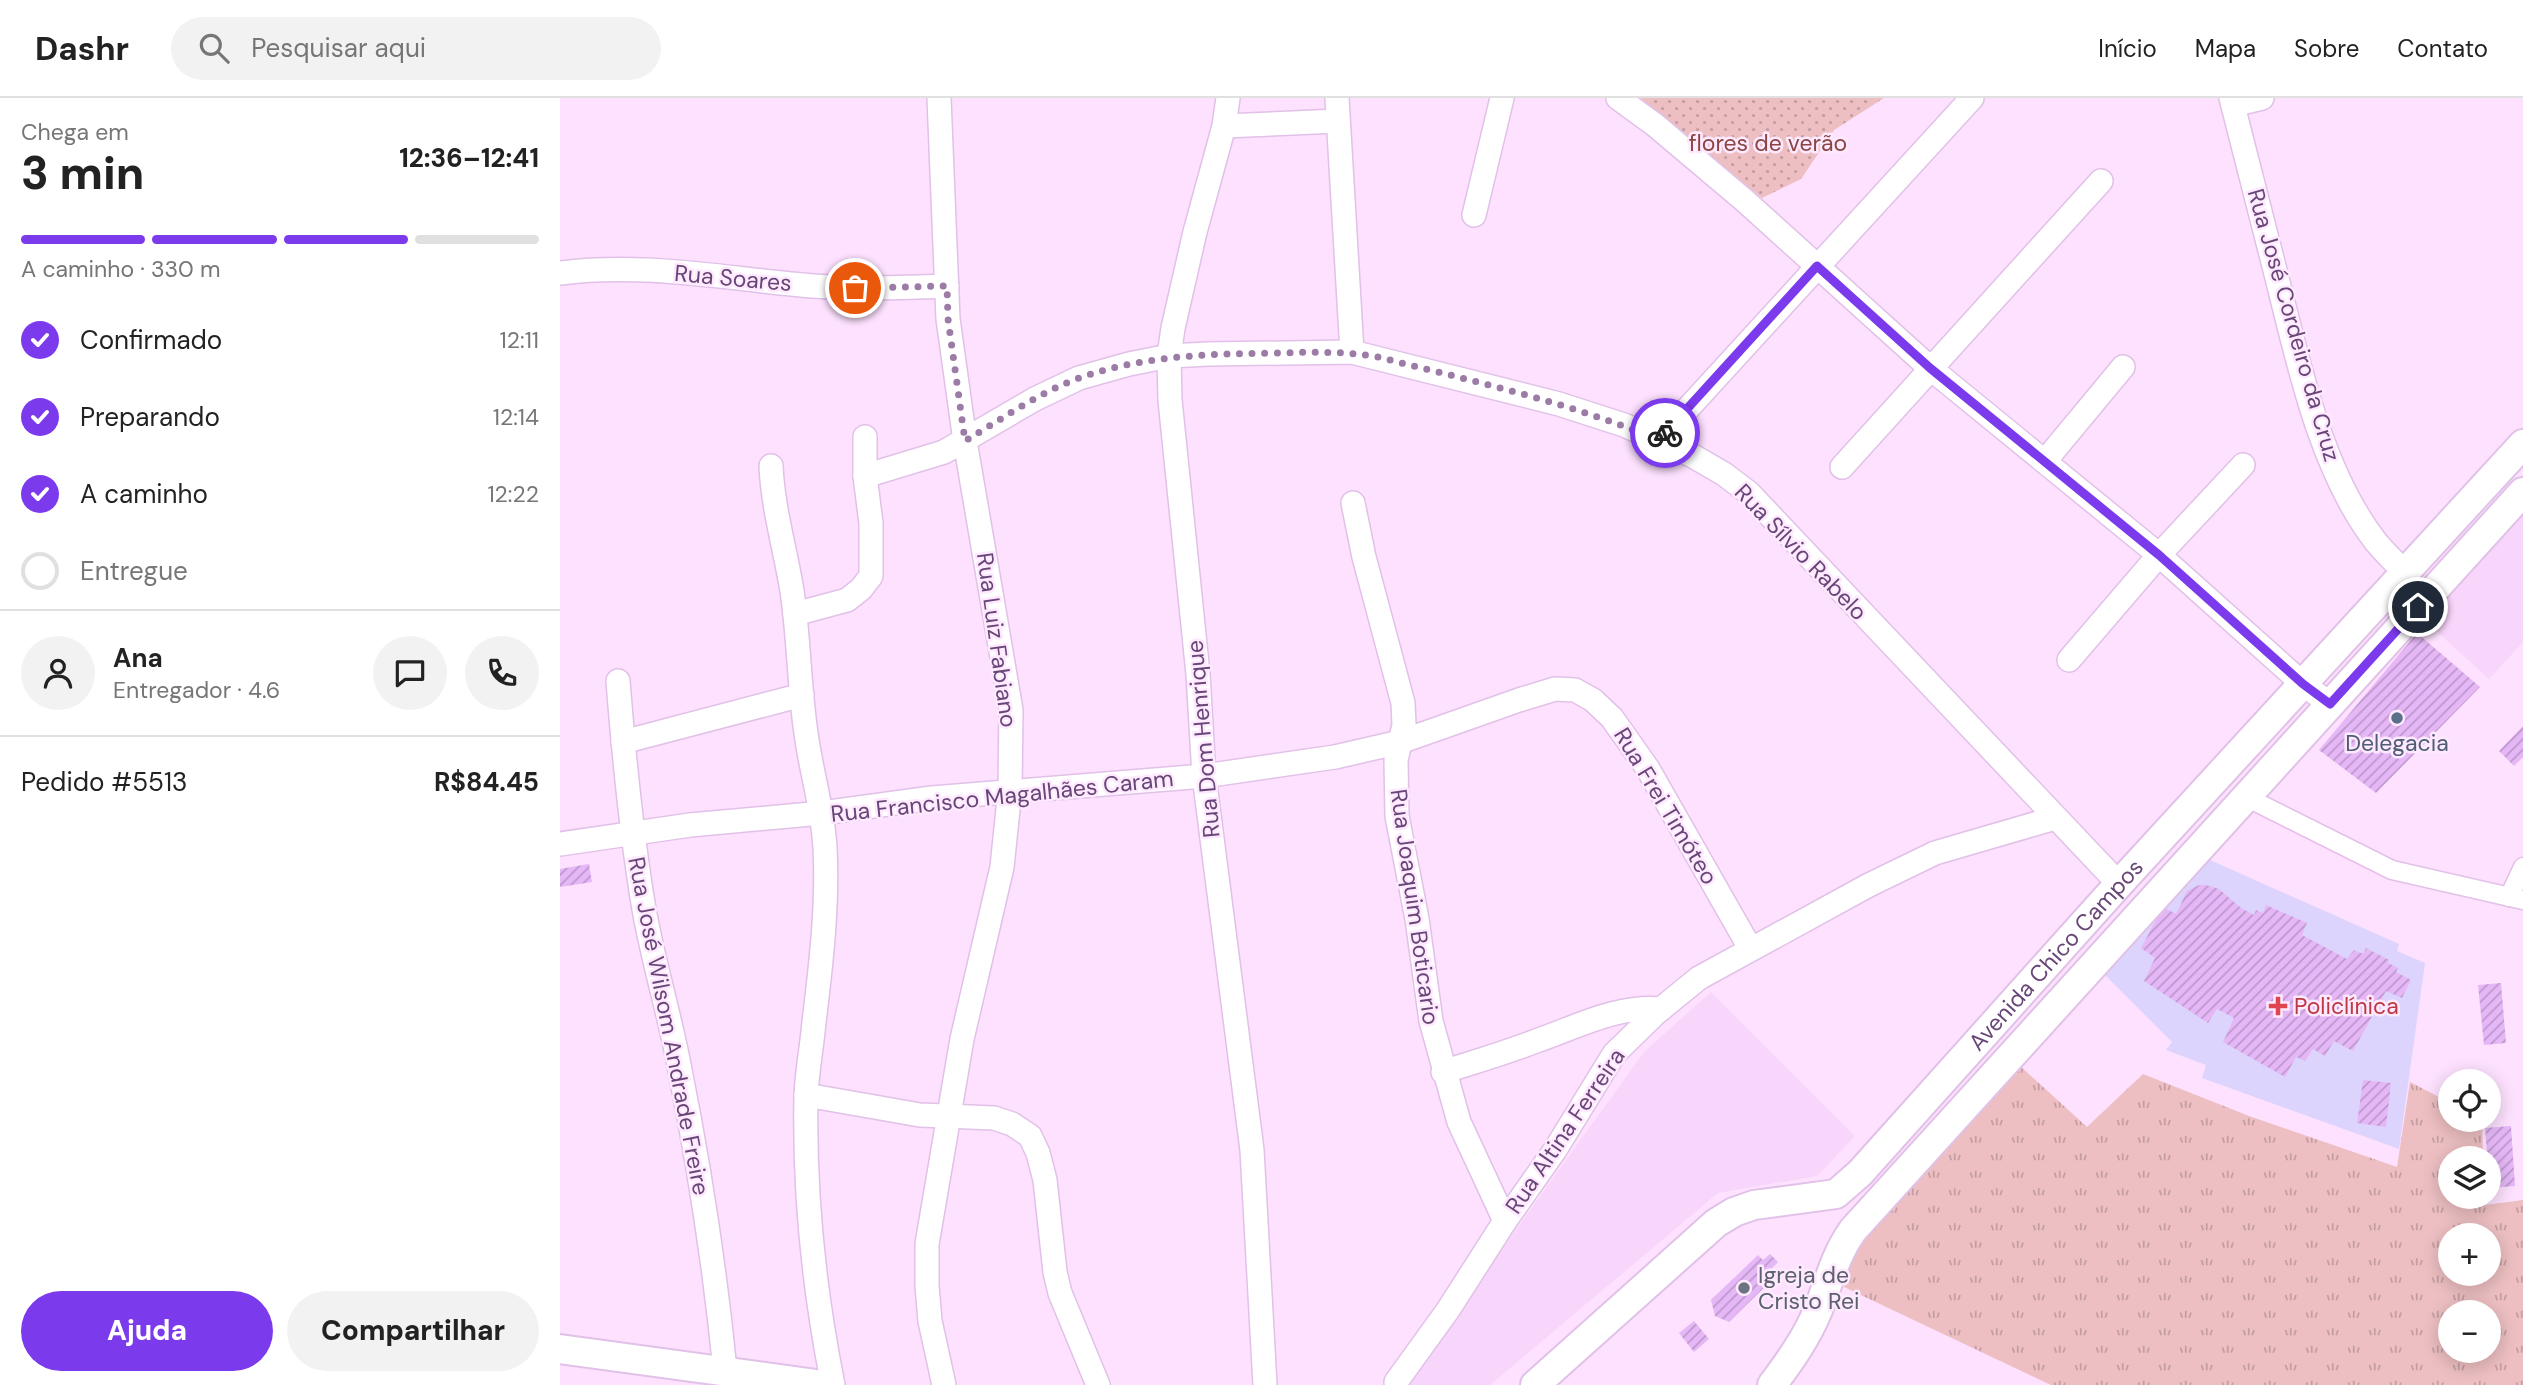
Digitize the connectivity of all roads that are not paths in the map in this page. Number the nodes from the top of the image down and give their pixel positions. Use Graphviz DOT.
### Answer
graph roads {
  1 [pos="939,98"];
  2 [pos="1228,98"];
  3 [pos="1502,98"];
  4 [pos="1618,98"];
  5 [pos="1972,98"];
  6 [pos="2262,98"];
  7 [pos="2232,102"];
  8 [pos="1338,109"];
  9 [pos="1224,126"];
  10 [pos="2101,181"];
  11 [pos="1474,215"];
  12 [pos="1817,266"];
  13 [pos="560,273"];
  14 [pos="947,286"];
  15 [pos="1352,352"];
  16 [pos="1169,356"];
  17 [pos="2123,367"];
  18 [pos="1930,368"];
  19 [pos="865,437"];
  20 [pos="1658,440"];
  21 [pos="965,441"];
  22 [pos="2523,444"];
  23 [pos="2045,461"];
  24 [pos="2244,465"];
  25 [pos="771,466"];
  26 [pos="1842,467"];
  27 [pos="865,476"];
  28 [pos="2523,492"];
  29 [pos="1353,503"];
  30 [pos="2159,555"];
  31 [pos="2406,573"];
  32 [pos="795,614"];
  33 [pos="2068,660"];
  34 [pos="618,681"];
  35 [pos="2303,684"];
  36 [pos="802,695"];
  37 [pos="1520,699"];
  38 [pos="2330,704"];
  39 [pos="623,742"];
  40 [pos="1400,742"];
  41 [pos="1204,776"];
  42 [pos="1010,790"];
  43 [pos="2246,797"];
  44 [pos="822,813"];
  45 [pos="2056,818"];
  46 [pos="633,835"];
  47 [pos="560,844"];
  48 [pos="2523,867"];
  49 [pos="2119,884"];
  50 [pos="2516,899"];
  51 [pos="1750,948"];
  52 [pos="1661,1009"];
  53 [pos="2000,1016"];
  54 [pos="2026,1039"];
  55 [pos="1443,1072"];
  56 [pos="806,1095"];
  57 [pos="948,1117"];
  58 [pos="1505,1221"];
  59 [pos="560,1349"];
  60 [pos="725,1370"];
  61 [pos="1396,1382"];
  62 [pos="824,1385"];
  63 [pos="833,1385"];
  64 [pos="944,1385"];
  65 [pos="1098,1385"];
  66 [pos="1265,1385"];
  67 [pos="1535,1385"];
  68 [pos="1773,1385"];
  1 -- 14 [label="street, Rua Luiz Fabiano"];
  2 -- 9 [label="street, Rua Dom Henrique"];
  3 -- 11 [label="street"];
  4 -- 12 [label="street"];
  5 -- 12 [label="street"];
  6 -- 7 [label="street"];
  7 -- 31 [label="street, Rua José Cordeiro da Cruz"];
  8 -- 9 [label="street"];
  8 -- 15 [label="street"];
  9 -- 16 [label="street, Rua Dom Henrique"];
  10 -- 18 [label="street"];
  12 -- 18 [label="street"];
  12 -- 20 [label="street"];
  13 -- 14 [label="street, Rua Soares"];
  14 -- 21 [label="street, Rua Luiz Fabiano"];
  15 -- 16 [label="street"];
  15 -- 20 [label="street, Rua Sílvio Rabelo"];
  16 -- 21 [label="street"];
  16 -- 41 [label="street, Rua Dom Henrique"];
  17 -- 23 [label="street"];
  18 -- 23 [label="street"];
  18 -- 26 [label="street"];
  19 -- 27 [label="street"];
  20 -- 45 [label="street, Rua Sílvio Rabelo"];
  21 -- 27 [label="street"];
  21 -- 42 [label="street, Rua Luiz Fabiano"];
  22 -- 31 [label="street, Avenida Chico Campos"];
  23 -- 30 [label="street"];
  24 -- 30 [label="street"];
  25 -- 32 [label="street"];
  27 -- 32 [label="street"];
  28 -- 38 [label="street, Avenida Chico Campos"];
  29 -- 40 [label="street, Rua Joaquim Boticario"];
  30 -- 33 [label="street"];
  30 -- 35 [label="street"];
  31 -- 35 [label="street, Avenida Chico Campos"];
  32 -- 36 [label="street"];
  34 -- 39 [label="street, Rua José Wilsom Andrade Freire"];
  35 -- 38 [label="street"];
  35 -- 49 [label="street, Avenida Chico Campos"];
  36 -- 39 [label="street"];
  36 -- 44 [label="street"];
  37 -- 40 [label="street, Rua Francisco Magalhães Caram"];
  37 -- 51 [label="street, Rua Frei Timóteo"];
  38 -- 43 [label="street, Avenida Chico Campos"];
  39 -- 46 [label="street, Rua José Wilsom Andrade Freire"];
  40 -- 41 [label="street, Rua Francisco Magalhães Caram"];
  40 -- 55 [label="street, Rua Joaquim Boticario"];
  41 -- 42 [label="street, Rua Francisco Magalhães Caram"];
  41 -- 66 [label="street, Rua Dom Henrique"];
  42 -- 44 [label="street, Rua Francisco Magalhães Caram"];
  42 -- 57 [label="street, Rua Luiz Fabiano"];
  43 -- 50 [label="street"];
  43 -- 54 [label="street, Avenida Chico Campos"];
  44 -- 46 [label="street, Rua Francisco Magalhães Caram"];
  44 -- 56 [label="street"];
  45 -- 49 [label="street, Rua Sílvio Rabelo"];
  45 -- 51 [label="street, Rua Altina Ferreira"];
  46 -- 47 [label="street, Rua Francisco Magalhães Caram"];
  46 -- 60 [label="street, Rua José Wilsom Andrade Freire"];
  48 -- 50 [label="street"];
  49 -- 53 [label="street, Avenida Chico Campos"];
  51 -- 52 [label="street, Rua Altina Ferreira"];
  52 -- 55 [label="street"];
  52 -- 58 [label="street, Rua Altina Ferreira"];
  53 -- 54 [label="street"];
  53 -- 67 [label="street, Avenida Chico Campos"];
  54 -- 68 [label="street, Avenida Chico Campos"];
  55 -- 58 [label="street, Rua Joaquim Boticario"];
  56 -- 57 [label="street"];
  56 -- 63 [label="street"];
  57 -- 64 [label="street, Rua Luiz Fabiano"];
  57 -- 65 [label="street"];
  58 -- 61 [label="street, Rua Altina Ferreira"];
  59 -- 60 [label="street"];
  60 -- 62 [label="street"];
}
